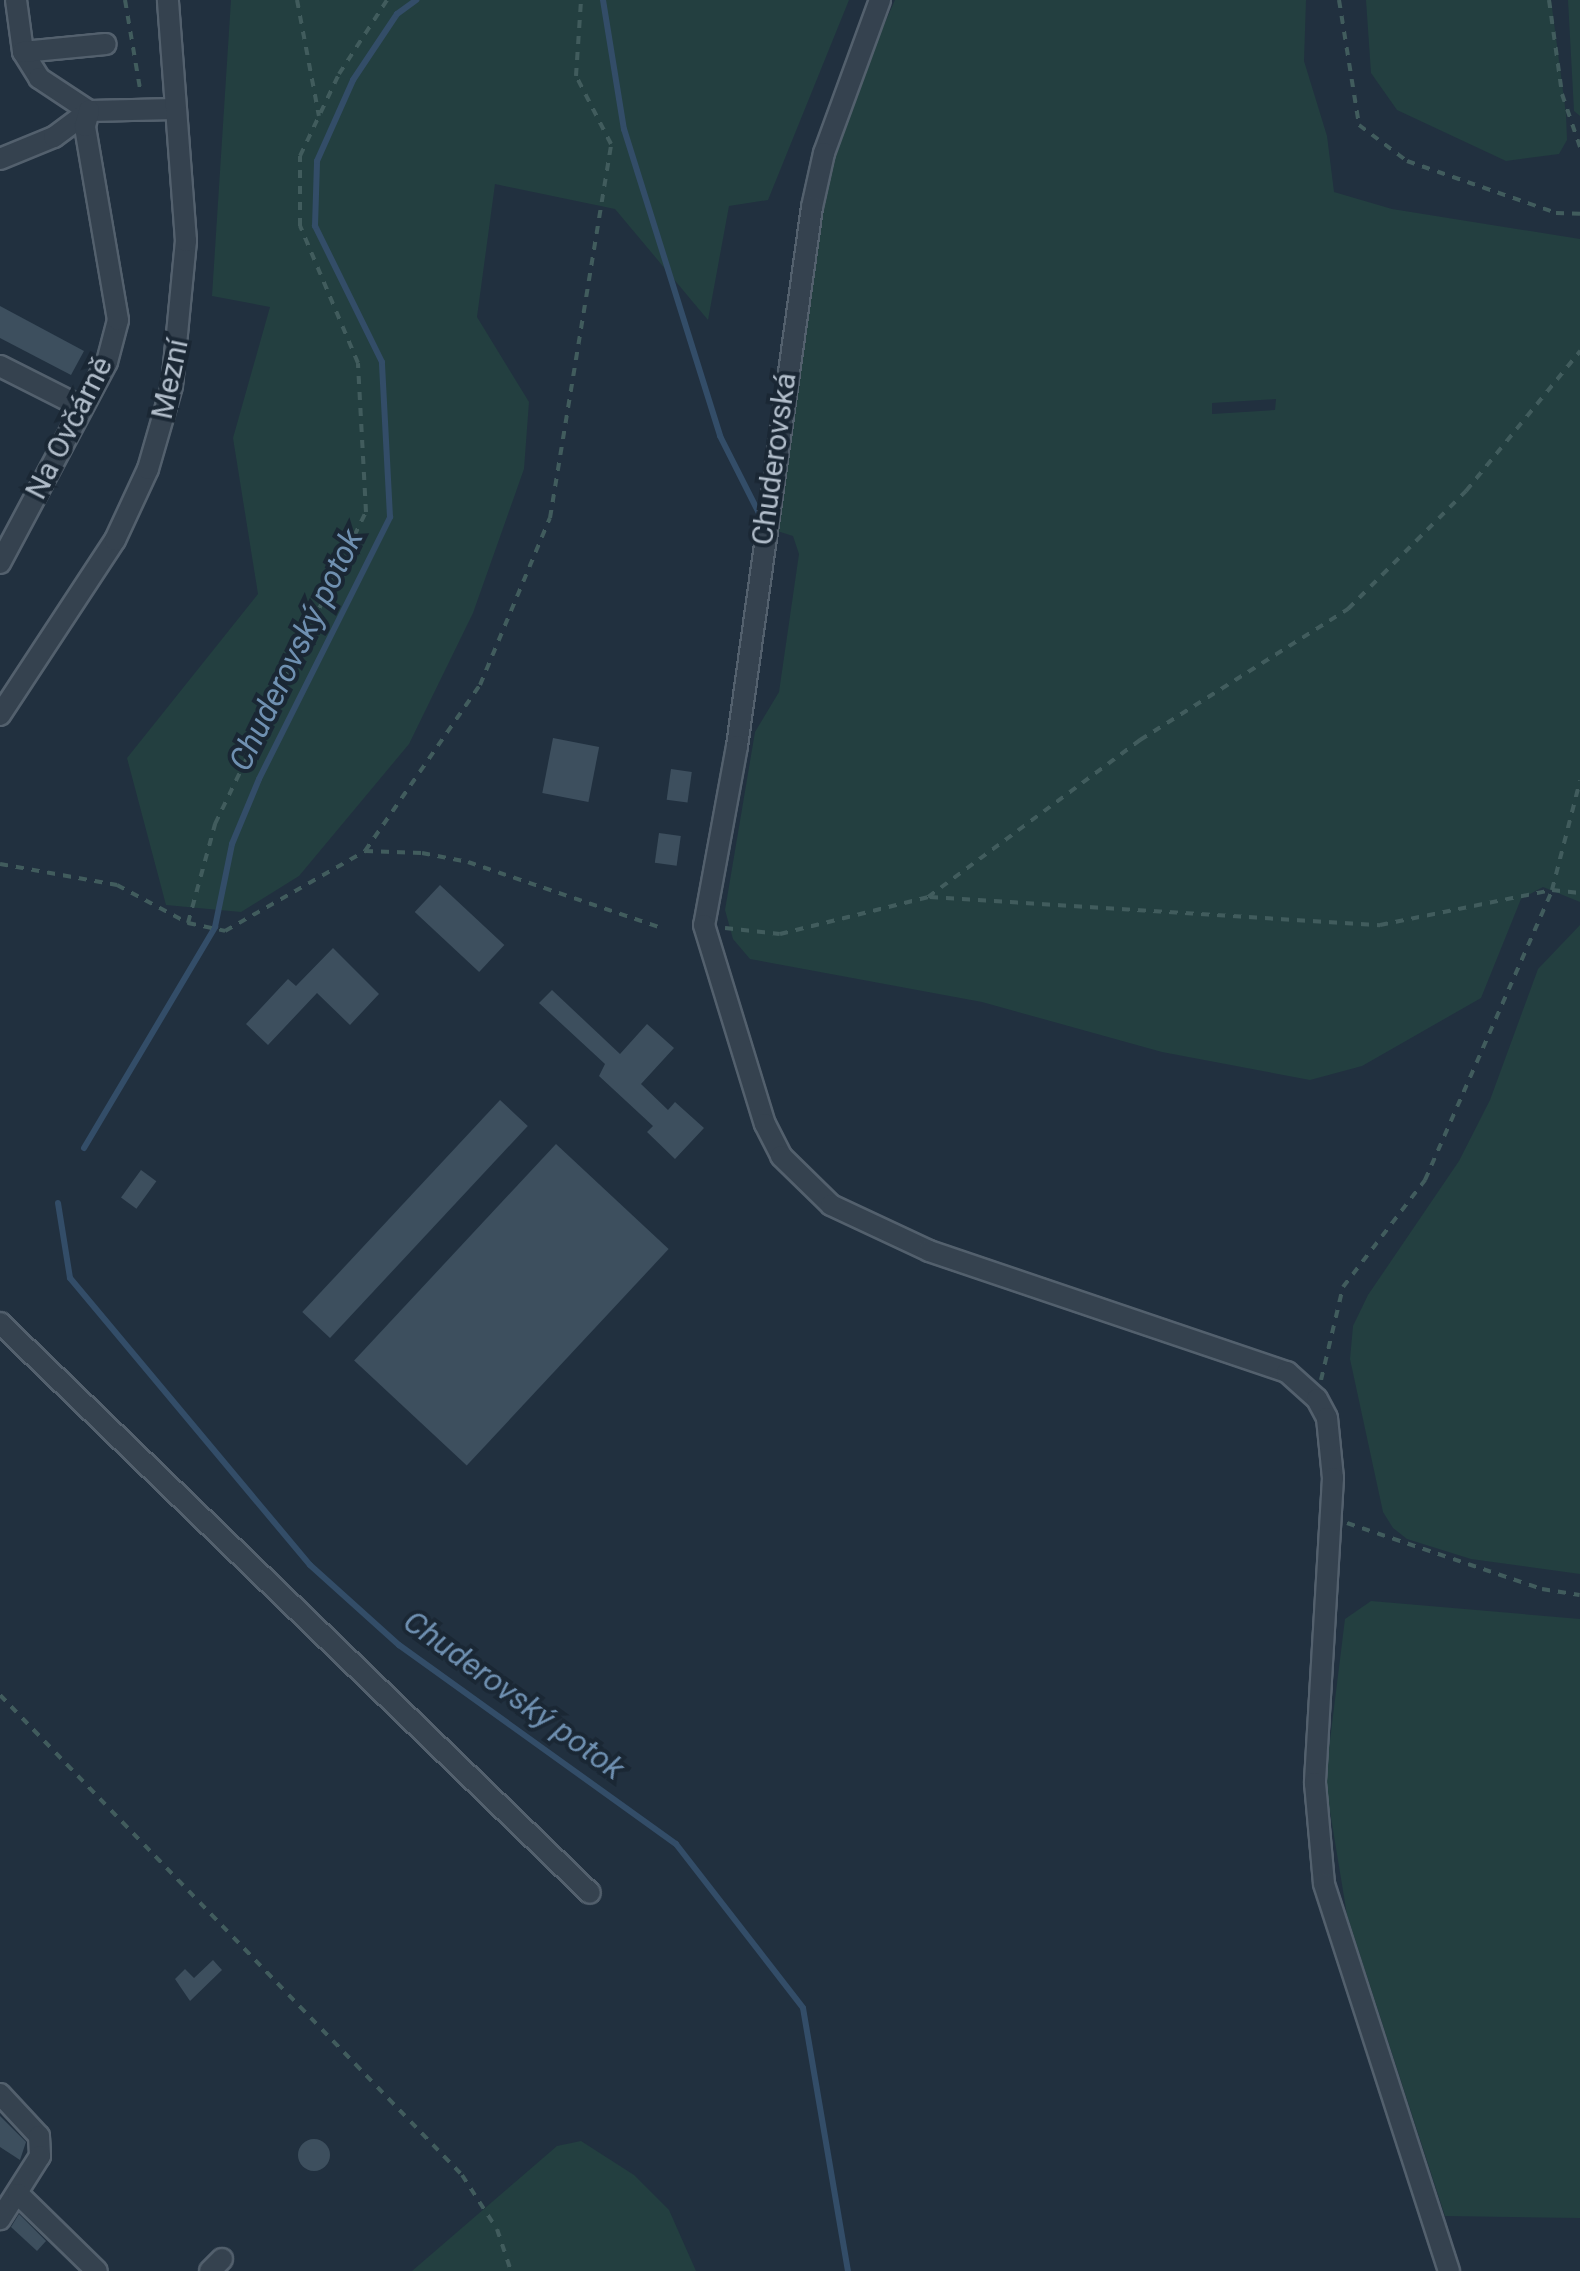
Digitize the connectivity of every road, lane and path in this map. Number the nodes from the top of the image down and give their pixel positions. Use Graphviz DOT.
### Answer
graph roads {
  1 [pos="16,0"];
  2 [pos="125,0"];
  3 [pos="168,0"];
  4 [pos="297,0"];
  5 [pos="387,0"];
  6 [pos="580,0"];
  7 [pos="880,0"];
  8 [pos="1339,0"];
  9 [pos="1550,0"];
  10 [pos="106,44"];
  11 [pos="23,52"];
  12 [pos="175,109"];
  13 [pos="89,110"];
  14 [pos="144,110"];
  15 [pos="319,116"];
  16 [pos="1580,147"];
  17 [pos="0,159"];
  18 [pos="1580,214"];
  19 [pos="1580,351"];
  20 [pos="0,366"];
  21 [pos="81,407"];
  22 [pos="2,555"];
  23 [pos="0,715"];
  24 [pos="1580,781"];
  25 [pos="365,852"];
  26 [pos="0,864"];
  27 [pos="1552,890"];
  28 [pos="1580,893"];
  29 [pos="928,897"];
  30 [pos="188,923"];
  31 [pos="704,926"];
  32 [pos="662,928"];
  33 [pos="0,1323"];
  34 [pos="1317,1399"];
  35 [pos="1333,1518"];
  36 [pos="1580,1595"];
  37 [pos="0,1695"];
  38 [pos="590,1893"];
  39 [pos="0,2094"];
  40 [pos="18,2194"];
  41 [pos="0,2220"];
  42 [pos="96,2271"];
  43 [pos="510,2271"];
  44 [pos="1449,2271"];
  1 -- 11 [label="street"];
  2 -- 14 [label="path"];
  3 -- 12 [label="street, Mezní"];
  4 -- 15 [label="path"];
  5 -- 15 [label="path"];
  6 -- 25 [label="path"];
  7 -- 31 [label="street, Chuderovská"];
  8 -- 18 [label="path"];
  9 -- 16 [label="path"];
  10 -- 11 [label="street"];
  11 -- 13 [label="street"];
  12 -- 14 [label="street"];
  12 -- 23 [label="street, Mezní"];
  13 -- 14 [label="street"];
  13 -- 17 [label="street"];
  13 -- 21 [label="street, Na Ovčárně"];
  15 -- 30 [label="path"];
  19 -- 29 [label="path"];
  20 -- 21 [label="street"];
  21 -- 22 [label="street, Na Ovčárně"];
  24 -- 27 [label="path"];
  25 -- 30 [label="path"];
  25 -- 32 [label="path"];
  26 -- 30 [label="path"];
  27 -- 28 [label="path"];
  27 -- 29 [label="path"];
  27 -- 34 [label="path"];
  29 -- 31 [label="path"];
  31 -- 34 [label="street"];
  33 -- 38 [label="street"];
  34 -- 35 [label="street"];
  35 -- 36 [label="path"];
  35 -- 44 [label="street"];
  37 -- 43 [label="path"];
  39 -- 40 [label="street"];
  40 -- 41 [label="street"];
  40 -- 42 [label="street"];
}
